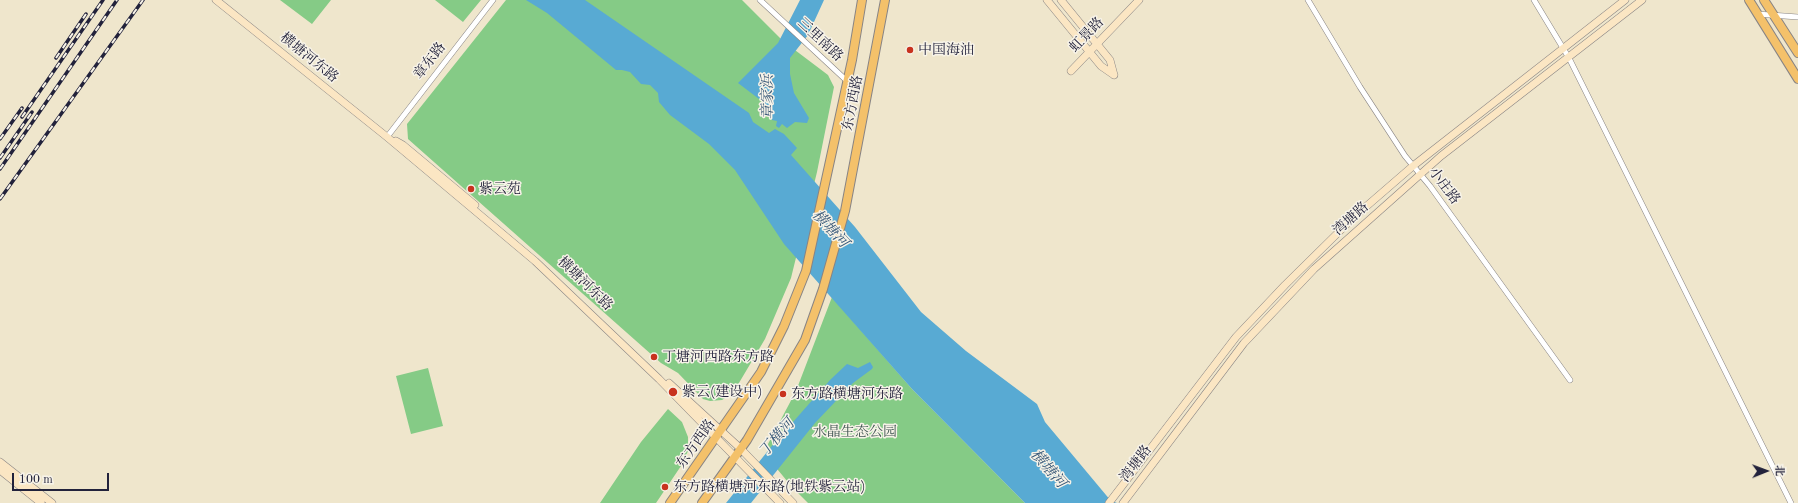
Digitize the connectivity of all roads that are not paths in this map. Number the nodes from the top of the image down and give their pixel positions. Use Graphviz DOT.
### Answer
graph roads {
  1 [pos="216,0"];
  2 [pos="493,0"];
  3 [pos="760,0"];
  4 [pos="862,0"];
  5 [pos="885,0"];
  6 [pos="1047,0"];
  7 [pos="1061,0"];
  8 [pos="1139,0"];
  9 [pos="1308,0"];
  10 [pos="1534,0"];
  11 [pos="1625,0"];
  12 [pos="1642,0"];
  13 [pos="1748,0"];
  14 [pos="1764,0"];
  15 [pos="1757,14"];
  16 [pos="1774,16"];
  17 [pos="1798,17"];
  18 [pos="1098,43"];
  19 [pos="1564,49"];
  20 [pos="1089,52"];
  21 [pos="1798,53"];
  22 [pos="1569,57"];
  23 [pos="1071,71"];
  24 [pos="1798,79"];
  25 [pos="847,81"];
  26 [pos="387,137"];
  27 [pos="1413,166"];
  28 [pos="1420,174"];
  29 [pos="1570,380"];
  30 [pos="719,434"];
  31 [pos="740,448"];
  32 [pos="735,456"];
  33 [pos="0,462"];
  34 [pos="0,470"];
  35 [pos="1124,502"];
  36 [pos="41,503"];
  37 [pos="52,503"];
  38 [pos="670,503"];
  39 [pos="702,503"];
  40 [pos="780,503"];
  41 [pos="793,503"];
  42 [pos="1109,503"];
  43 [pos="1791,503"];
  1 -- 26 [label="street, 横塘河东路"];
  2 -- 26 [label="street, 章东路"];
  3 -- 25 [label="street, 三里南路"];
  4 -- 25 [label="main road, 东方西路"];
  5 -- 31 [label="main road, 东方西路"];
  6 -- 20 [label="street"];
  7 -- 18 [label="street"];
  8 -- 18 [label="street, 虹景路"];
  9 -- 27 [label="street, 小庄路"];
  10 -- 19 [label="street"];
  11 -- 19 [label="street"];
  12 -- 22 [label="street, 湾塘路"];
  13 -- 15 [label="main road"];
  14 -- 16 [label="main road"];
  15 -- 16 [label="street"];
  15 -- 24 [label="main road"];
  16 -- 17 [label="street"];
  16 -- 21 [label="main road"];
  18 -- 20 [label="street, 虹景路"];
  18 -- 20 [label="street"];
  19 -- 22 [label="street"];
  19 -- 27 [label="street"];
  20 -- 23 [label="street, 虹景路"];
  22 -- 28 [label="street, 湾塘路"];
  22 -- 43 [label="street"];
  25 -- 30 [label="main road, 东方西路"];
  26 -- 30 [label="street, 横塘河东路"];
  27 -- 28 [label="street, 小庄路"];
  27 -- 42 [label="street"];
  28 -- 29 [label="street, 小庄路"];
  28 -- 35 [label="street, 湾塘路"];
  30 -- 31 [label="street, 横塘河东路"];
  30 -- 32 [label="street, 横塘河东路"];
  30 -- 38 [label="main road, 东方西路"];
  31 -- 32 [label="main road"];
  31 -- 41 [label="street, 横塘河东路"];
  32 -- 39 [label="main road"];
  32 -- 40 [label="street, 横塘河东路"];
  33 -- 37 [label="street"];
  34 -- 36 [label="street"];
}
